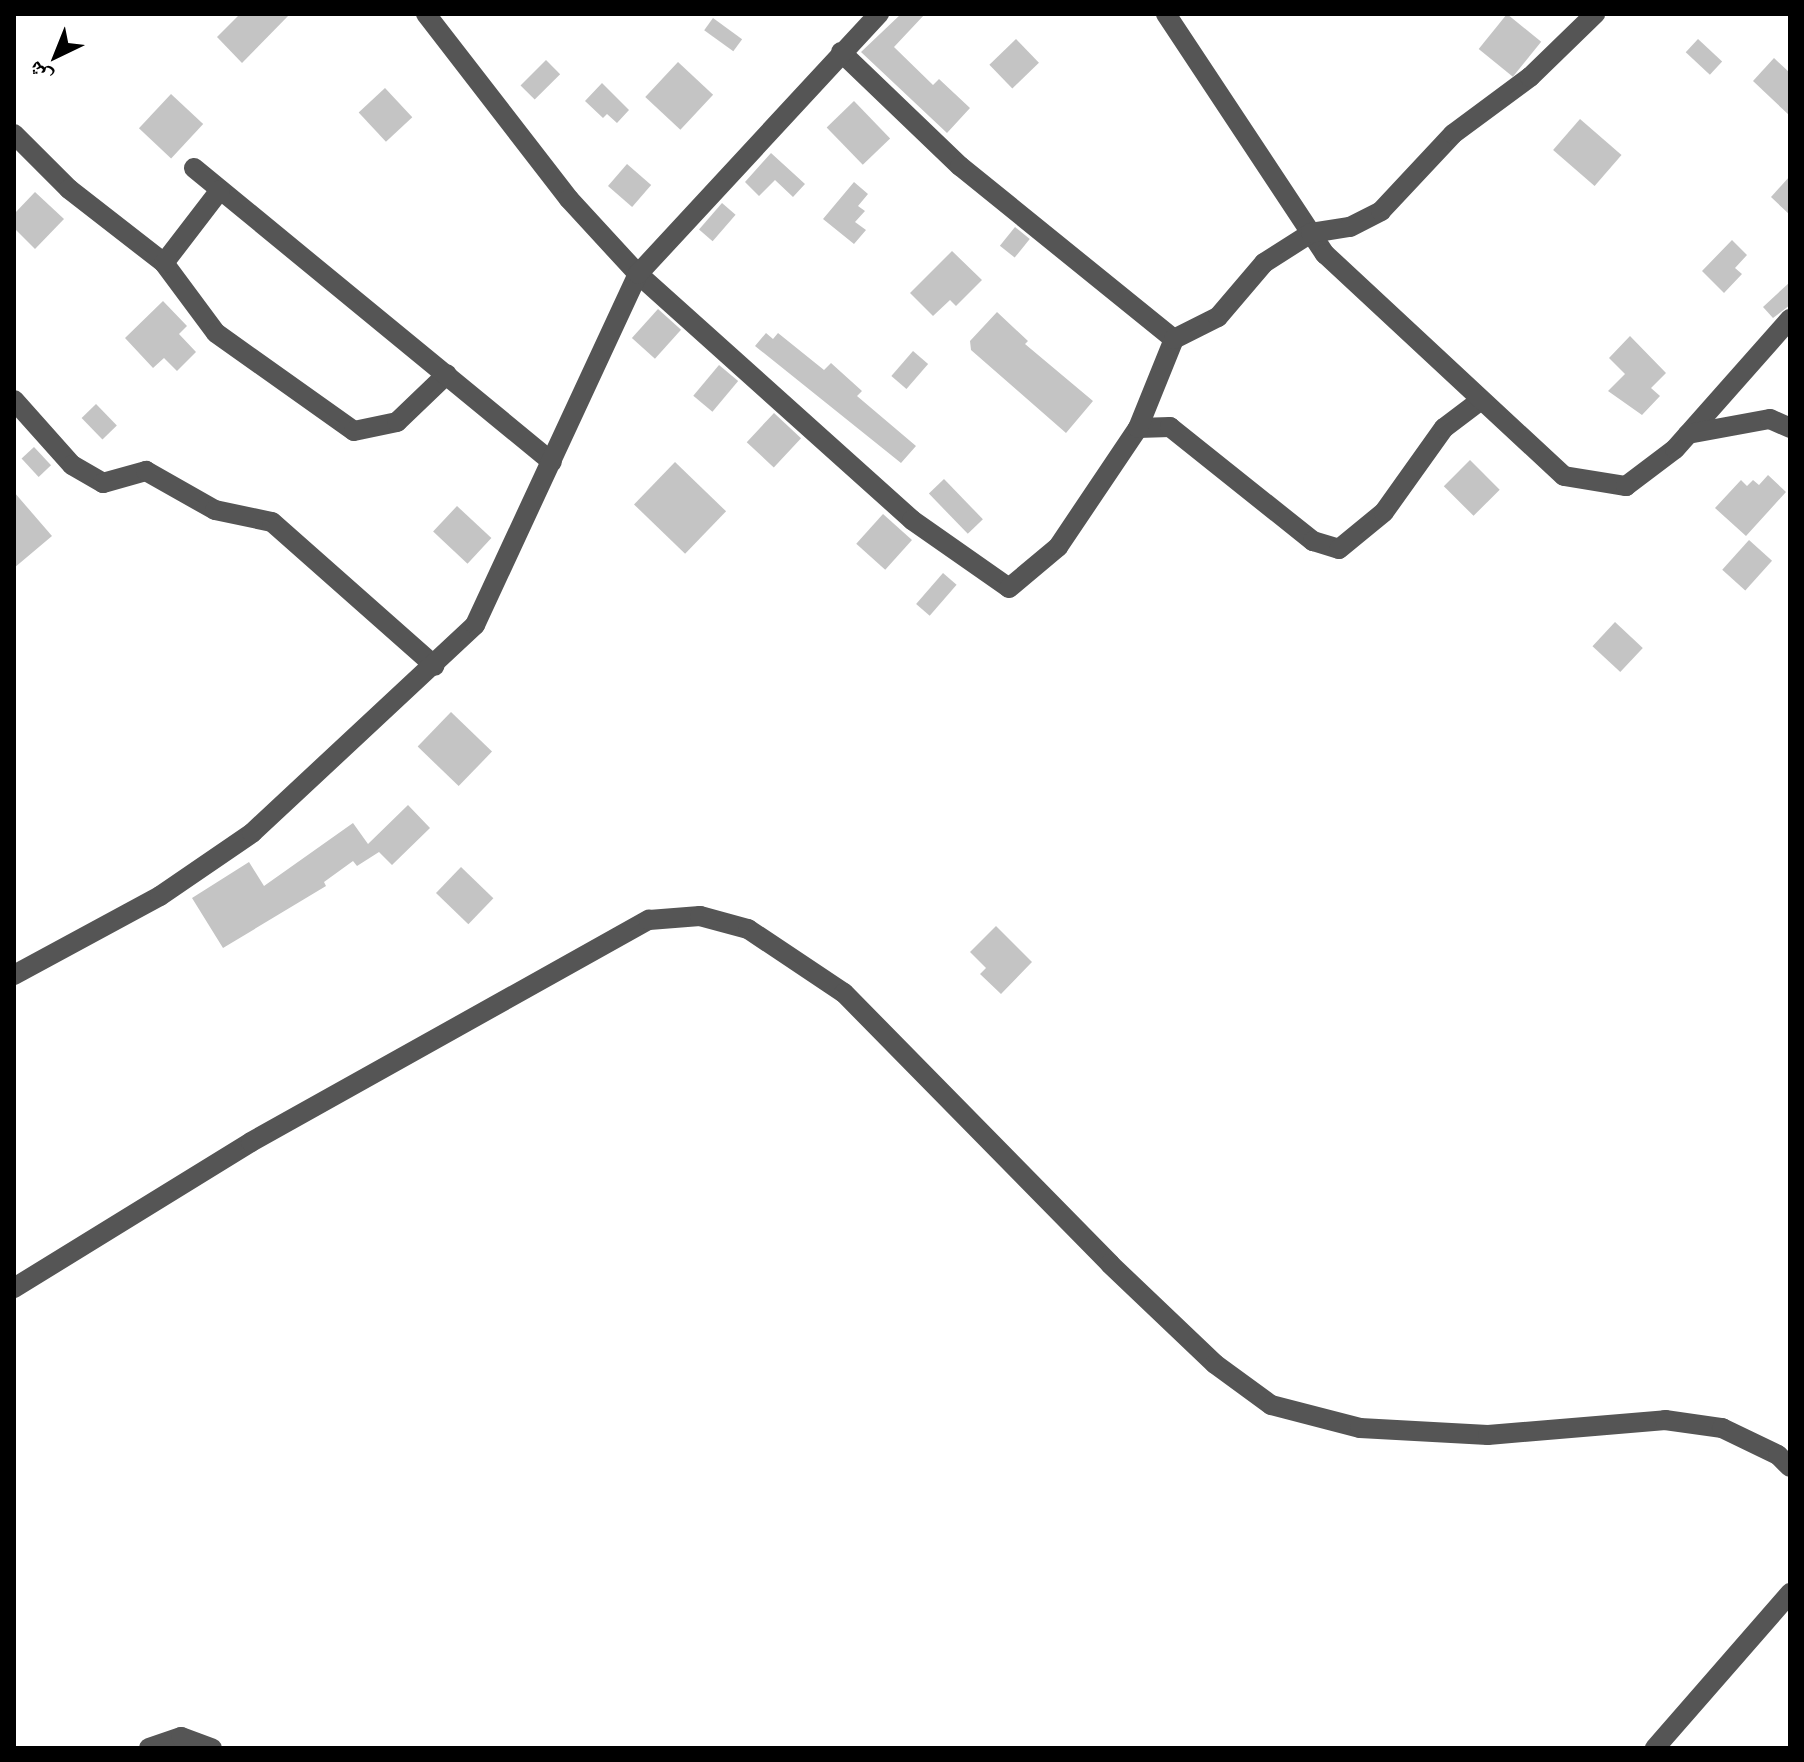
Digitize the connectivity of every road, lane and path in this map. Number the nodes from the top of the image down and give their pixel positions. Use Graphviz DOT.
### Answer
graph roads {
  1 [pos="426,14"];
  2 [pos="879,14"];
  3 [pos="1166,14"];
  4 [pos="1595,14"];
  5 [pos="841,52"];
  6 [pos="14,134"];
  7 [pos="194,168"];
  8 [pos="220,190"];
  9 [pos="1311,233"];
  10 [pos="164,263"];
  11 [pos="638,274"];
  12 [pos="1790,319"];
  13 [pos="1174,339"];
  14 [pos="447,374"];
  15 [pos="14,400"];
  16 [pos="1481,400"];
  17 [pos="1138,428"];
  18 [pos="1790,428"];
  19 [pos="1688,434"];
  20 [pos="552,462"];
  21 [pos="435,666"];
  22 [pos="14,975"];
  23 [pos="14,1288"];
  24 [pos="1790,1467"];
  25 [pos="1790,1593"];
  26 [pos="149,1748"];
  27 [pos="212,1748"];
  28 [pos="1655,1748"];
  1 -- 11 [label="street"];
  2 -- 5 [label="street"];
  3 -- 9 [label="street"];
  4 -- 9 [label="street"];
  5 -- 11 [label="street"];
  5 -- 13 [label="street"];
  6 -- 10 [label="street"];
  7 -- 8 [label="street"];
  8 -- 10 [label="street"];
  8 -- 14 [label="street"];
  9 -- 13 [label="street"];
  9 -- 16 [label="street"];
  10 -- 14 [label="street"];
  11 -- 17 [label="street"];
  11 -- 20 [label="street"];
  12 -- 19 [label="street"];
  13 -- 17 [label="street"];
  14 -- 20 [label="street"];
  15 -- 21 [label="street"];
  16 -- 17 [label="street"];
  16 -- 19 [label="street"];
  18 -- 19 [label="street"];
  20 -- 21 [label="street"];
  21 -- 22 [label="street"];
  23 -- 24 [label="street"];
  25 -- 28 [label="street"];
  26 -- 27 [label="street"];
}
